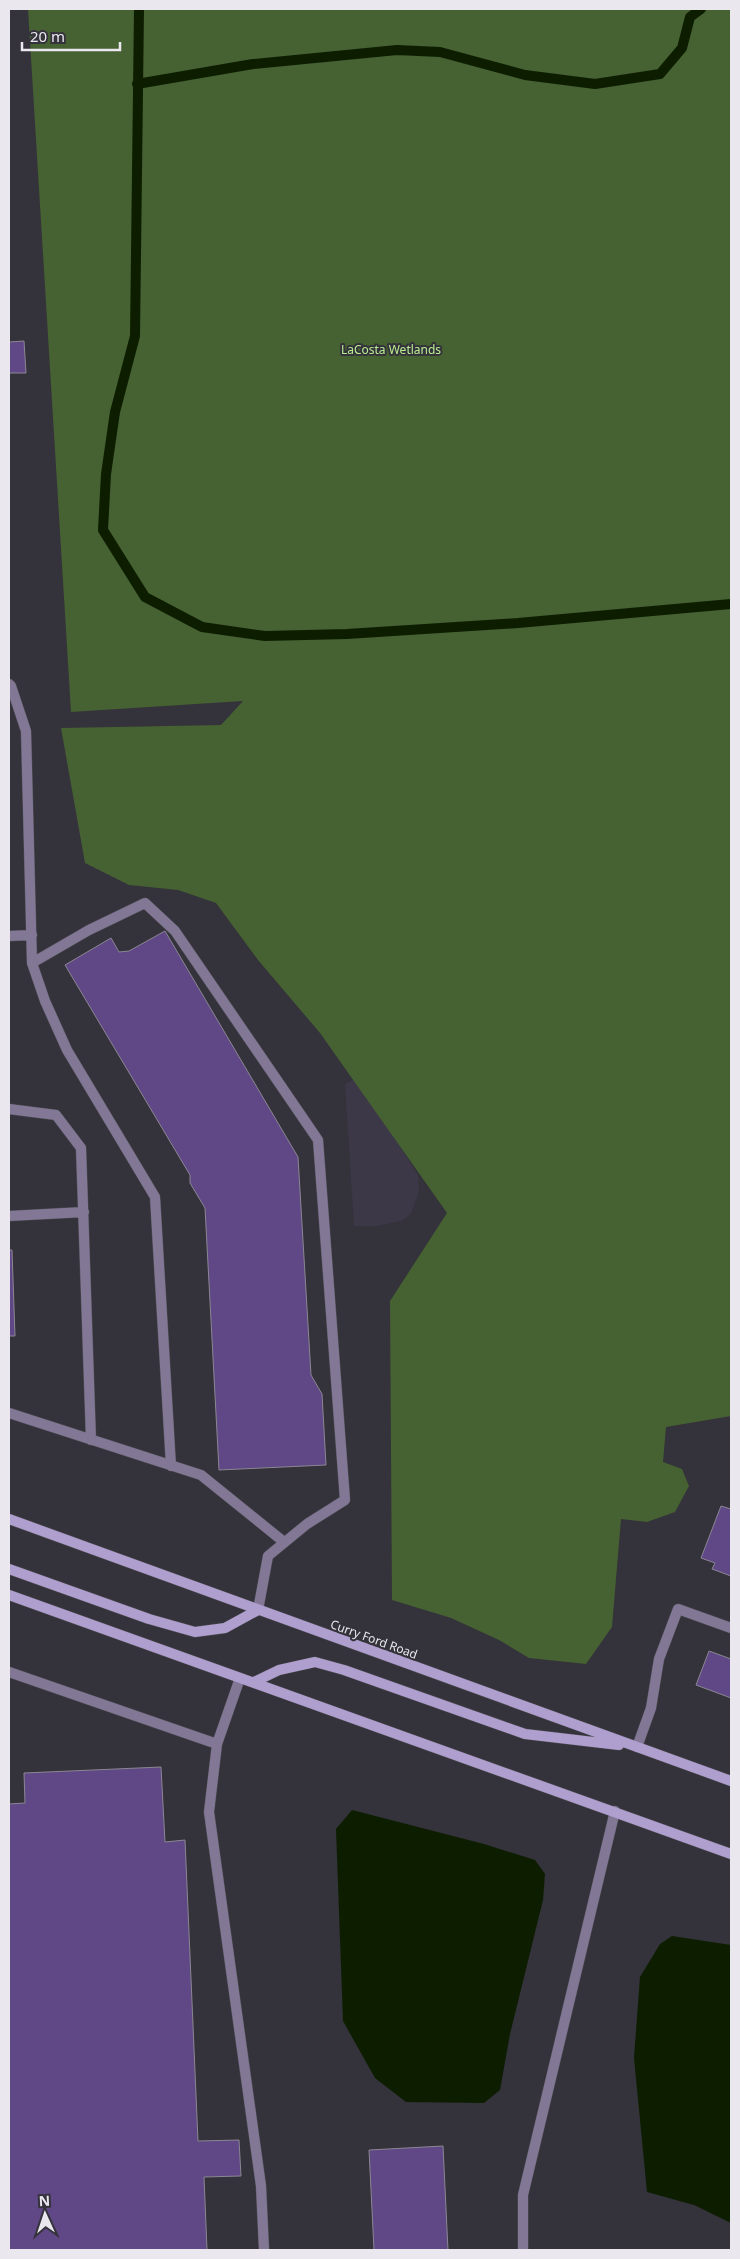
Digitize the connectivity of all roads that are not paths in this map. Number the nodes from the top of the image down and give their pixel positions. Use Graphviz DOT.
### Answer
graph roads {
  1 [pos="9,684"];
  2 [pos="32,935"];
  3 [pos="9,936"];
  4 [pos="32,963"];
  5 [pos="9,1109"];
  6 [pos="84,1209"];
  7 [pos="9,1216"];
  8 [pos="9,1413"];
  9 [pos="91,1440"];
  10 [pos="171,1466"];
  11 [pos="9,1519"];
  12 [pos="284,1542"];
  13 [pos="9,1569"];
  14 [pos="9,1595"];
  15 [pos="258,1610"];
  16 [pos="731,1628"];
  17 [pos="9,1672"];
  18 [pos="240,1678"];
  19 [pos="254,1682"];
  20 [pos="217,1744"];
  21 [pos="637,1747"];
  22 [pos="731,1781"];
  23 [pos="615,1811"];
  24 [pos="731,1854"];
  25 [pos="264,2250"];
  26 [pos="523,2250"];
  1 -- 2 [label="lane"];
  2 -- 3 [label="lane"];
  2 -- 4 [label="lane"];
  4 -- 10 [label="lane"];
  4 -- 12 [label="lane"];
  5 -- 6 [label="lane"];
  6 -- 7 [label="lane"];
  6 -- 9 [label="lane"];
  8 -- 9 [label="lane"];
  9 -- 10 [label="lane"];
  10 -- 12 [label="lane"];
  11 -- 15 [label="main road, Curry Ford Road"];
  12 -- 15 [label="lane"];
  13 -- 15 [label="main road"];
  14 -- 18 [label="main road"];
  15 -- 21 [label="main road, Curry Ford Road"];
  16 -- 21 [label="lane"];
  17 -- 20 [label="lane"];
  18 -- 19 [label="main road"];
  18 -- 20 [label="lane"];
  19 -- 21 [label="main road"];
  19 -- 23 [label="main road"];
  20 -- 25 [label="lane"];
  21 -- 22 [label="main road, Curry Ford Road"];
  23 -- 24 [label="main road"];
  23 -- 26 [label="lane"];
}
